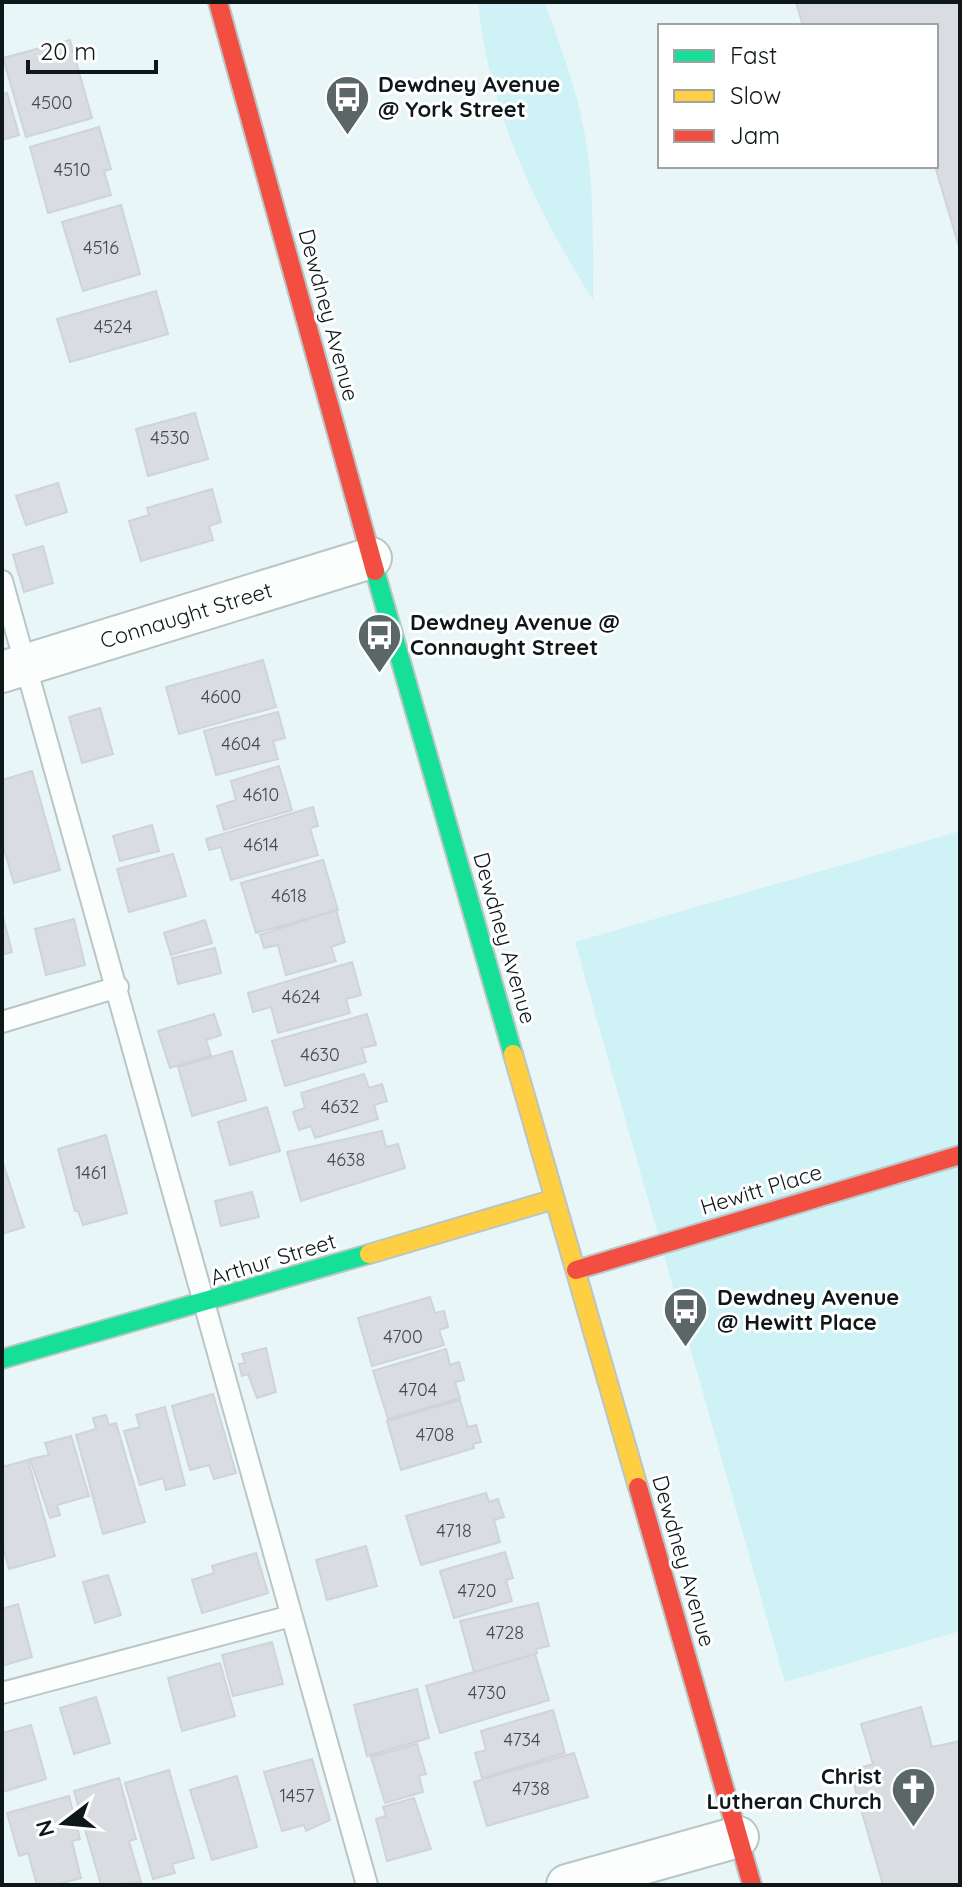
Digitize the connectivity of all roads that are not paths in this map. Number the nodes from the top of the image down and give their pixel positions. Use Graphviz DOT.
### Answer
graph roads {
  1 [pos="218,2"];
  2 [pos="371,558"];
  3 [pos="2,581"];
  4 [pos="14,668"];
  5 [pos="118,987"];
  6 [pos="2,1022"];
  7 [pos="960,1155"];
  8 [pos="555,1199"];
  9 [pos="576,1270"];
  10 [pos="206,1303"];
  11 [pos="2,1359"];
  12 [pos="291,1616"];
  13 [pos="2,1693"];
  14 [pos="738,1837"];
  15 [pos="367,1885"];
  16 [pos="567,1885"];
  17 [pos="752,1885"];
  1 -- 2 [label="main road, Dewdney Avenue"];
  2 -- 4 [label="street, Connaught Street"];
  2 -- 8 [label="main road, Dewdney Avenue"];
  3 -- 4 [label="lane"];
  4 -- 5 [label="lane"];
  5 -- 6 [label="lane"];
  5 -- 10 [label="lane"];
  7 -- 9 [label="main road, Hewitt Place"];
  8 -- 9 [label="main road, Dewdney Avenue"];
  8 -- 10 [label="main road, Arthur Street"];
  9 -- 14 [label="main road, Dewdney Avenue"];
  10 -- 11 [label="main road, Arthur Street"];
  10 -- 12 [label="lane"];
  12 -- 13 [label="lane"];
  12 -- 15 [label="lane"];
  14 -- 16 [label="street"];
  14 -- 17 [label="main road, Dewdney Avenue"];
}
